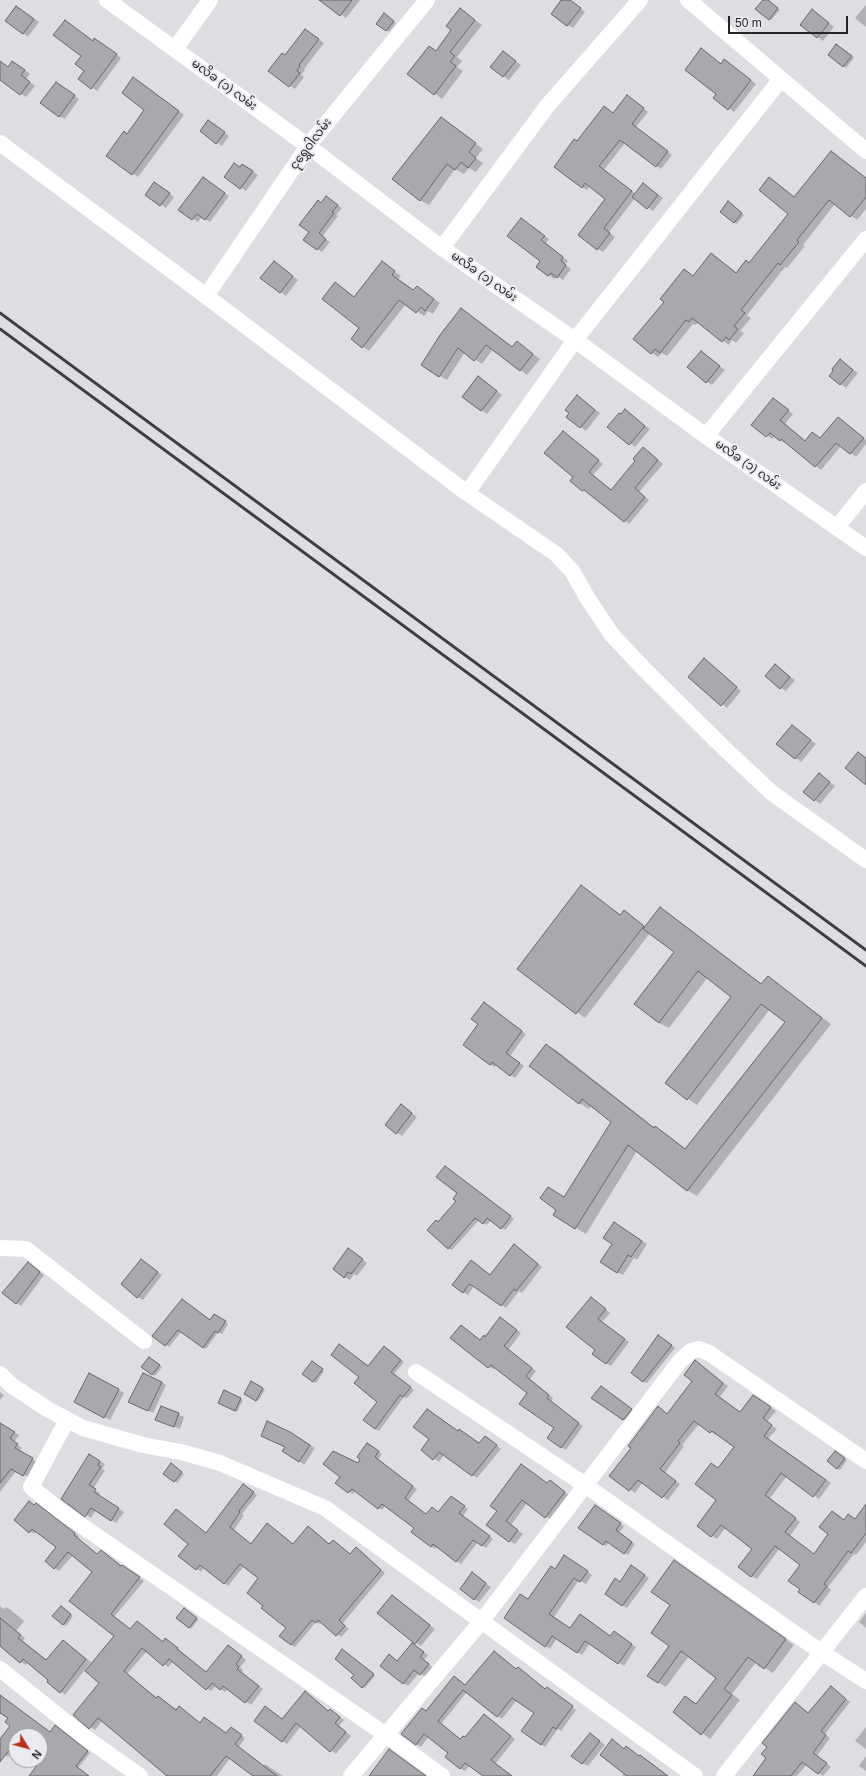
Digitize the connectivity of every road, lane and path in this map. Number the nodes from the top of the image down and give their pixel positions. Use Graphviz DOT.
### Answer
graph roads {
  1 [pos="107,0"];
  2 [pos="210,0"];
  3 [pos="427,0"];
  4 [pos="640,0"];
  5 [pos="688,0"];
  6 [pos="175,49"];
  7 [pos="781,79"];
  8 [pos="0,144"];
  9 [pos="308,146"];
  10 [pos="866,151"];
  11 [pos="866,239"];
  12 [pos="442,248"];
  13 [pos="206,296"];
  14 [pos="575,340"];
  15 [pos="706,436"];
  16 [pos="866,491"];
  17 [pos="467,493"];
  18 [pos="837,527"];
  19 [pos="866,548"];
  20 [pos="866,860"];
  21 [pos="0,1248"];
  22 [pos="144,1341"];
  23 [pos="416,1372"];
  24 [pos="0,1374"];
  25 [pos="67,1420"];
  26 [pos="866,1461"];
  27 [pos="585,1485"];
  28 [pos="866,1596"];
  29 [pos="481,1622"];
  30 [pos="821,1652"];
  31 [pos="0,1668"];
  32 [pos="866,1681"];
  33 [pos="386,1735"];
  34 [pos="140,1776"];
  35 [pos="352,1776"];
  36 [pos="442,1776"];
  37 [pos="695,1776"];
  38 [pos="724,1776"];
  1 -- 6 [label="street, မလိခ (၁) လမ်း"];
  2 -- 6 [label="street"];
  3 -- 9 [label="street, ငုရွှေဝါလမ်း"];
  4 -- 12 [label="street"];
  5 -- 7 [label="street"];
  6 -- 9 [label="street, မလိခ (၁) လမ်း"];
  7 -- 10 [label="street"];
  7 -- 14 [label="street"];
  8 -- 13 [label="street"];
  9 -- 12 [label="street, မလိခ (၁) လမ်း"];
  9 -- 13 [label="street, ငုရွှေဝါလမ်း"];
  11 -- 15 [label="street"];
  12 -- 14 [label="street, မလိခ (၁) လမ်း"];
  13 -- 17 [label="street"];
  14 -- 15 [label="street, မလိခ (၁) လမ်း"];
  14 -- 17 [label="street"];
  15 -- 18 [label="street, မလိခ (၁) လမ်း"];
  16 -- 18 [label="street"];
  17 -- 20 [label="street"];
  18 -- 19 [label="street, မလိခ (၁) လမ်း"];
  21 -- 22 [label="street"];
  23 -- 27 [label="street"];
  24 -- 25 [label="street"];
  25 -- 29 [label="street"];
  25 -- 33 [label="street"];
  26 -- 27 [label="street"];
  27 -- 29 [label="street"];
  27 -- 30 [label="street"];
  28 -- 30 [label="street"];
  29 -- 33 [label="street"];
  29 -- 37 [label="street"];
  30 -- 32 [label="street"];
  30 -- 38 [label="street"];
  31 -- 34 [label="street"];
  33 -- 35 [label="street"];
  33 -- 36 [label="street"];
}
